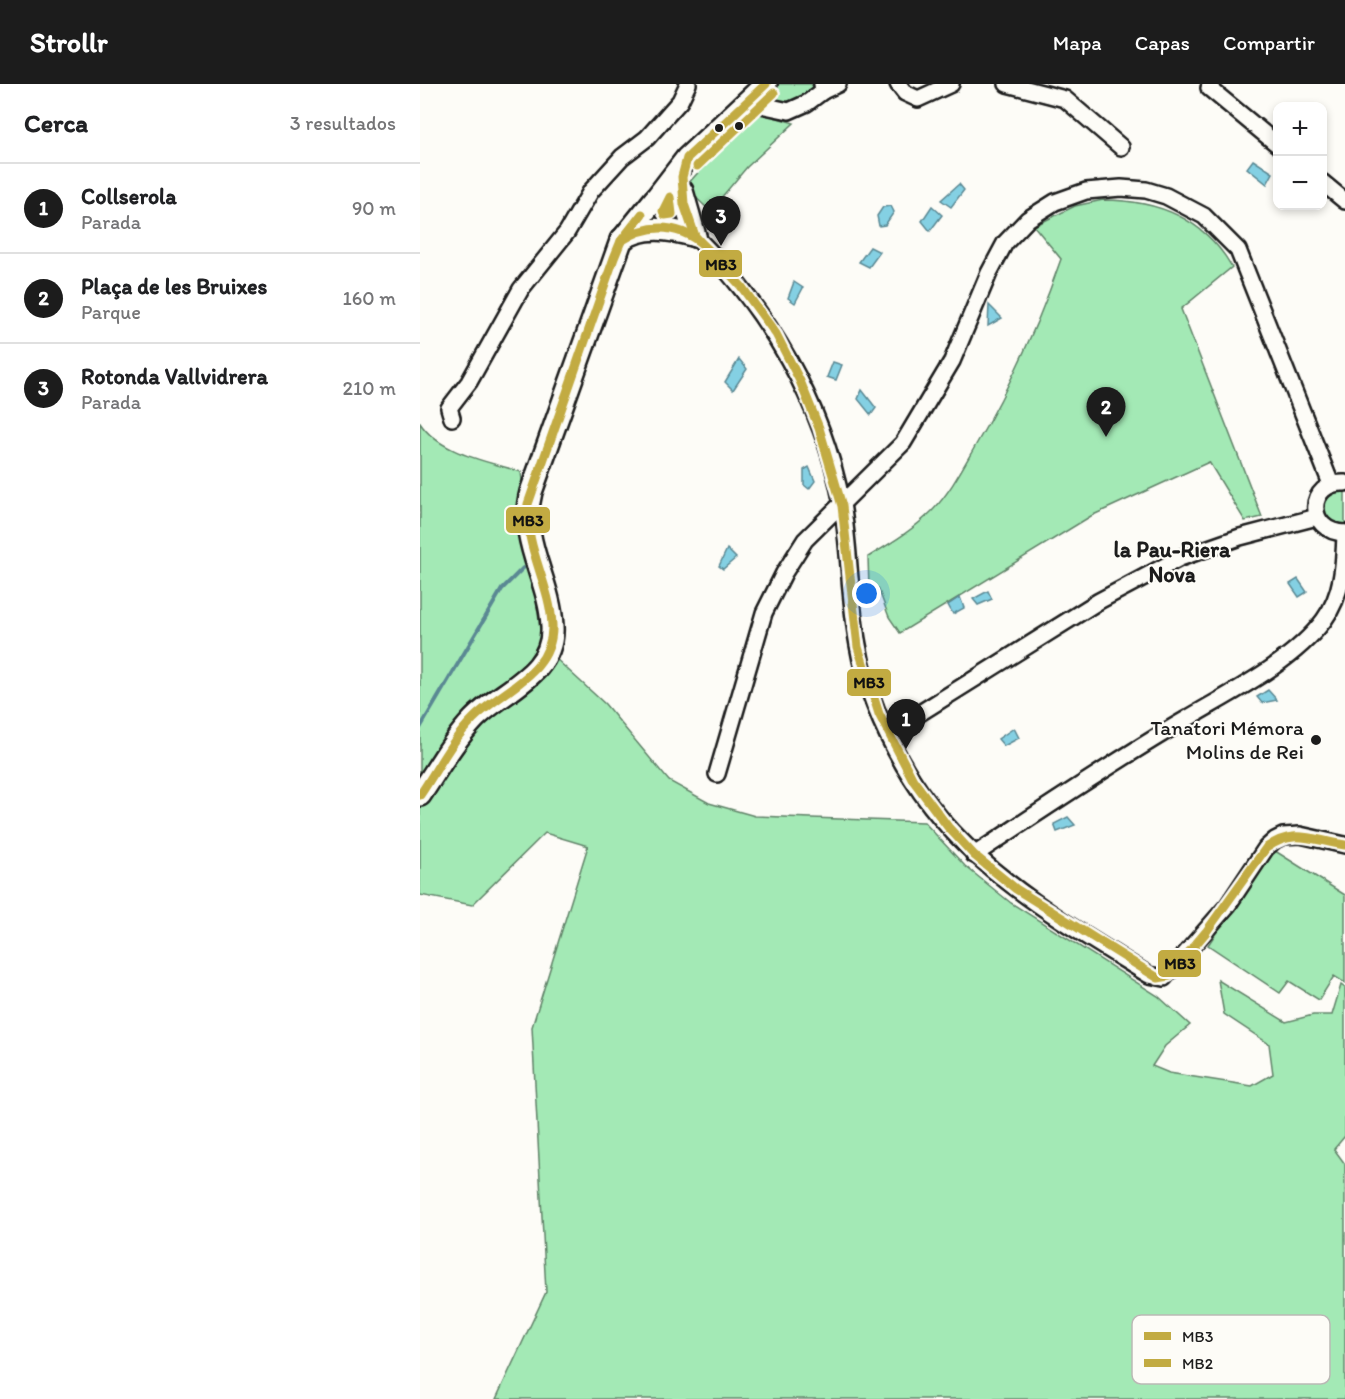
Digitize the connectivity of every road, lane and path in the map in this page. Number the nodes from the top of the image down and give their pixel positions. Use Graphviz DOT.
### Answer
graph roads {
  1 [pos="688,84"];
  2 [pos="766,84"];
  3 [pos="838,84"];
  4 [pos="898,84"];
  5 [pos="951,84"];
  6 [pos="1007,84"];
  7 [pos="822,88"];
  8 [pos="1209,88"];
  9 [pos="747,102"];
  10 [pos="1273,141"];
  11 [pos="1121,147"];
  12 [pos="687,158"];
  13 [pos="1327,185"];
  14 [pos="656,199"];
  15 [pos="1345,201"];
  16 [pos="684,207"];
  17 [pos="668,229"];
  18 [pos="695,236"];
  19 [pos="621,241"];
  20 [pos="452,418"];
  21 [pos="1338,483"];
  22 [pos="842,506"];
  23 [pos="1317,517"];
  24 [pos="1345,533"];
  25 [pos="888,733"];
  26 [pos="717,774"];
  27 [pos="420,795"];
  28 [pos="1345,844"];
  29 [pos="974,855"];
  1 -- 20 [label="street"];
  2 -- 9 [label="main road"];
  3 -- 7 [label="street"];
  4 -- 5 [label="street"];
  6 -- 11 [label="street"];
  7 -- 9 [label="street"];
  8 -- 10 [label="street"];
  9 -- 12 [label="main road"];
  12 -- 14 [label="main road"];
  12 -- 16 [label="main road"];
  13 -- 15 [label="street"];
  14 -- 16 [label="main road"];
  14 -- 17 [label="main road"];
  14 -- 19 [label="main road"];
  16 -- 17 [label="main road"];
  16 -- 18 [label="main road"];
  17 -- 18 [label="main road"];
  17 -- 19 [label="main road"];
  18 -- 22 [label="street"];
  19 -- 27 [label="main road"];
  21 -- 22 [label="street"];
  21 -- 23 [label="street"];
  22 -- 25 [label="street"];
  22 -- 26 [label="street"];
  23 -- 24 [label="street"];
  23 -- 25 [label="street"];
  24 -- 29 [label="street"];
  25 -- 29 [label="street"];
  28 -- 29 [label="street"];
}
